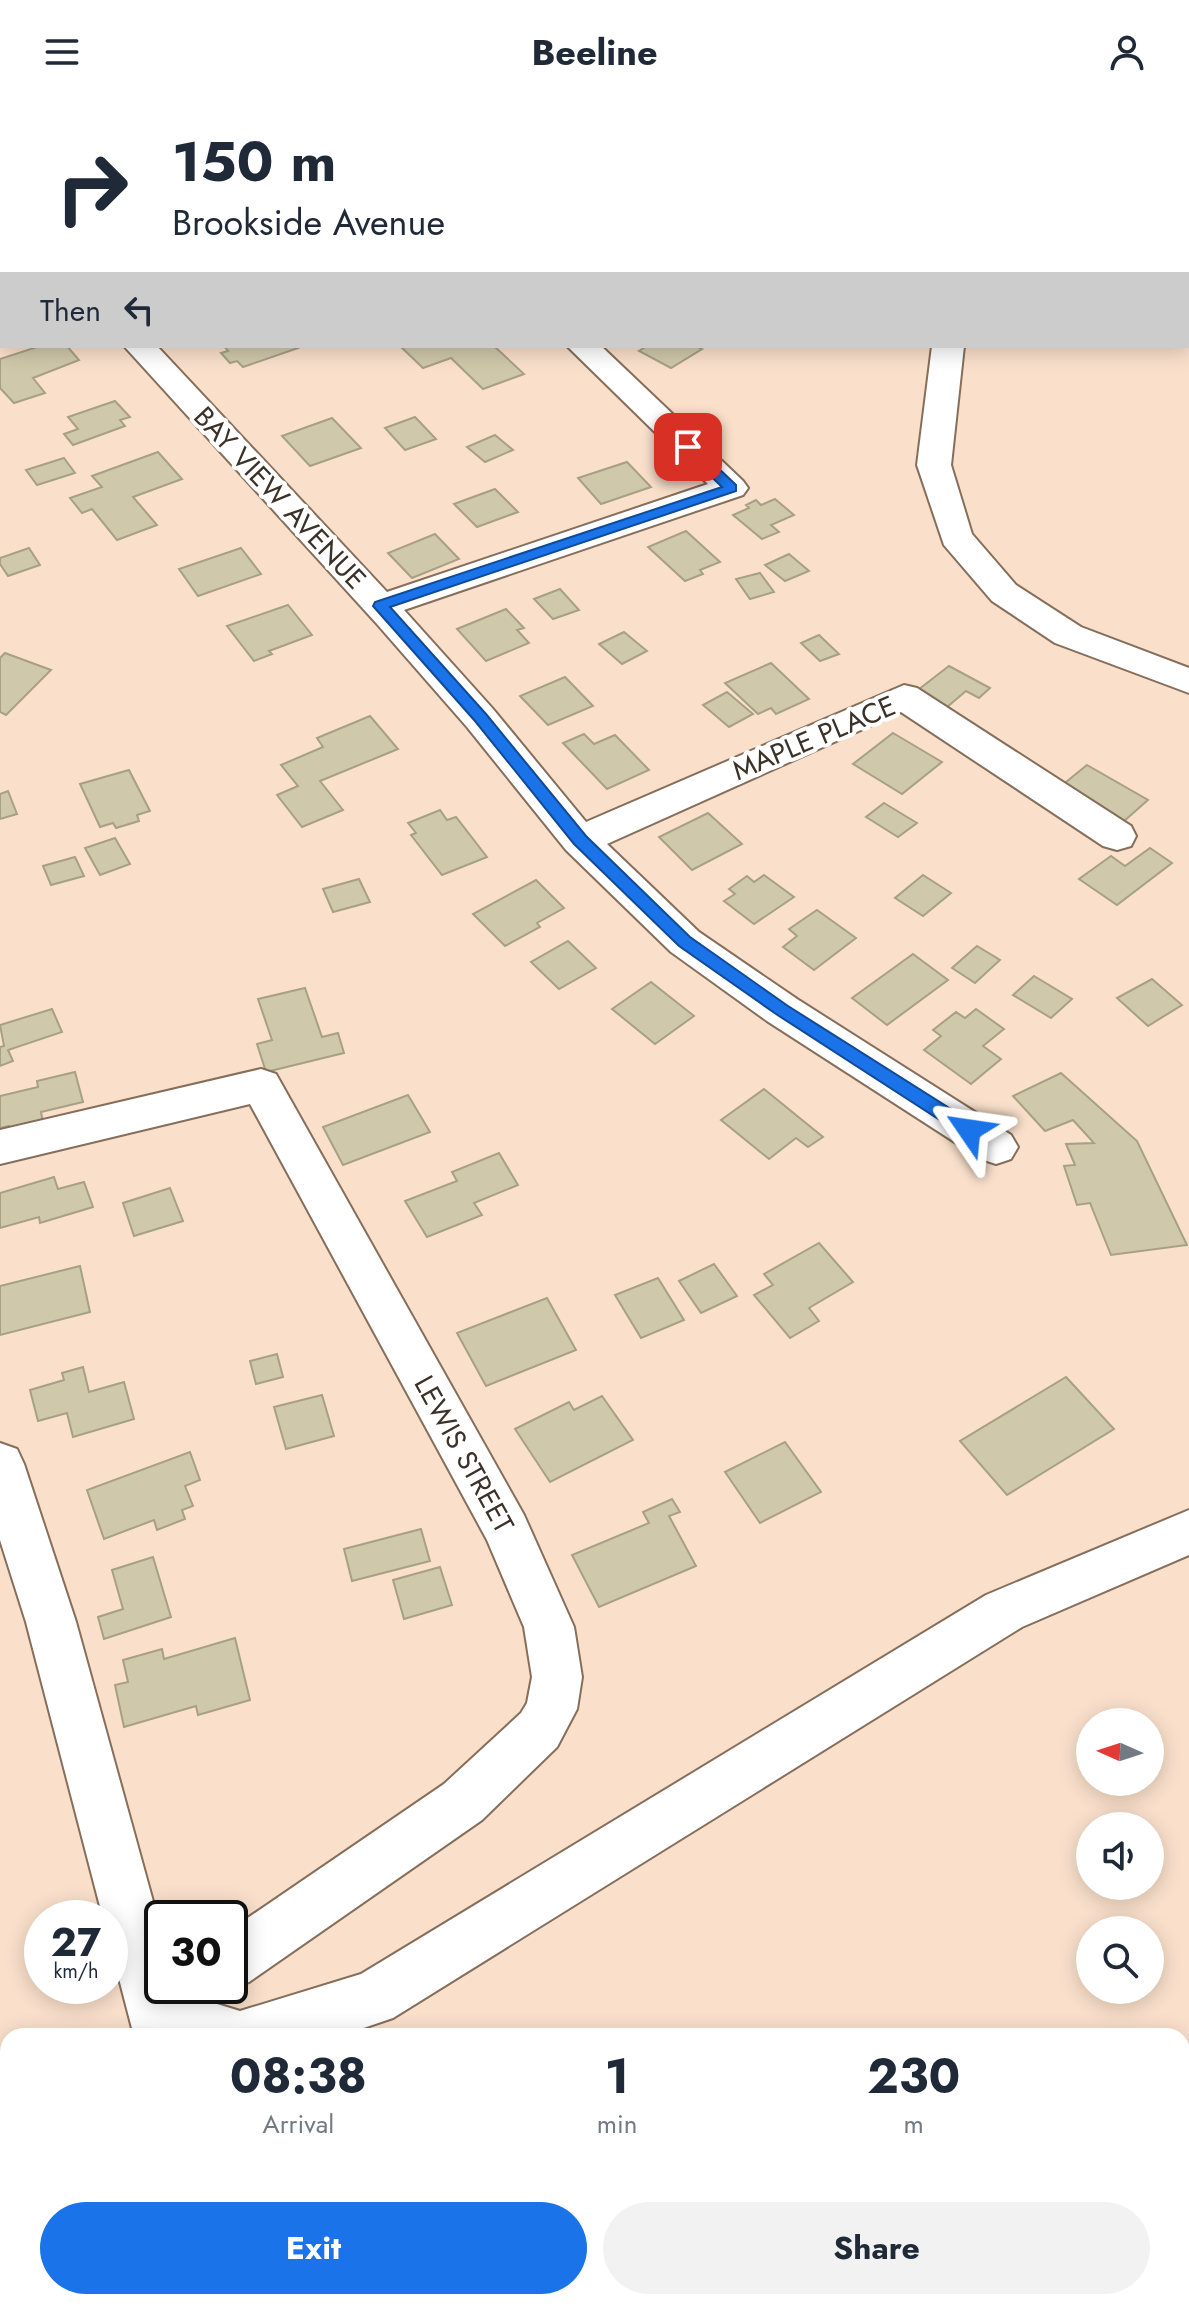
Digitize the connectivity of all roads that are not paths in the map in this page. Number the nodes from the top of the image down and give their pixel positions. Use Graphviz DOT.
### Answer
graph roads {
  1 [pos="142,348"];
  2 [pos="585,348"];
  3 [pos="948,348"];
  4 [pos="380,606"];
  5 [pos="1189,681"];
  6 [pos="1117,836"];
  7 [pos="580,840"];
  8 [pos="0,1147"];
  9 [pos="996,1147"];
  10 [pos="0,1464"];
  11 [pos="1189,1532"];
  12 [pos="248,1951"];
  13 [pos="172,2012"];
  14 [pos="213,2028"];
  15 [pos="274,2028"];
  1 -- 4 [label="street, BAY VIEW AVENUE"];
  2 -- 4 [label="street"];
  3 -- 5 [label="street"];
  4 -- 7 [label="street, BAY VIEW AVENUE"];
  6 -- 7 [label="street, MAPLE PLACE"];
  7 -- 9 [label="street, BAY VIEW AVENUE"];
  8 -- 12 [label="street, LEWIS STREET"];
  10 -- 13 [label="street"];
  11 -- 15 [label="street"];
  13 -- 14 [label="street"];
}
